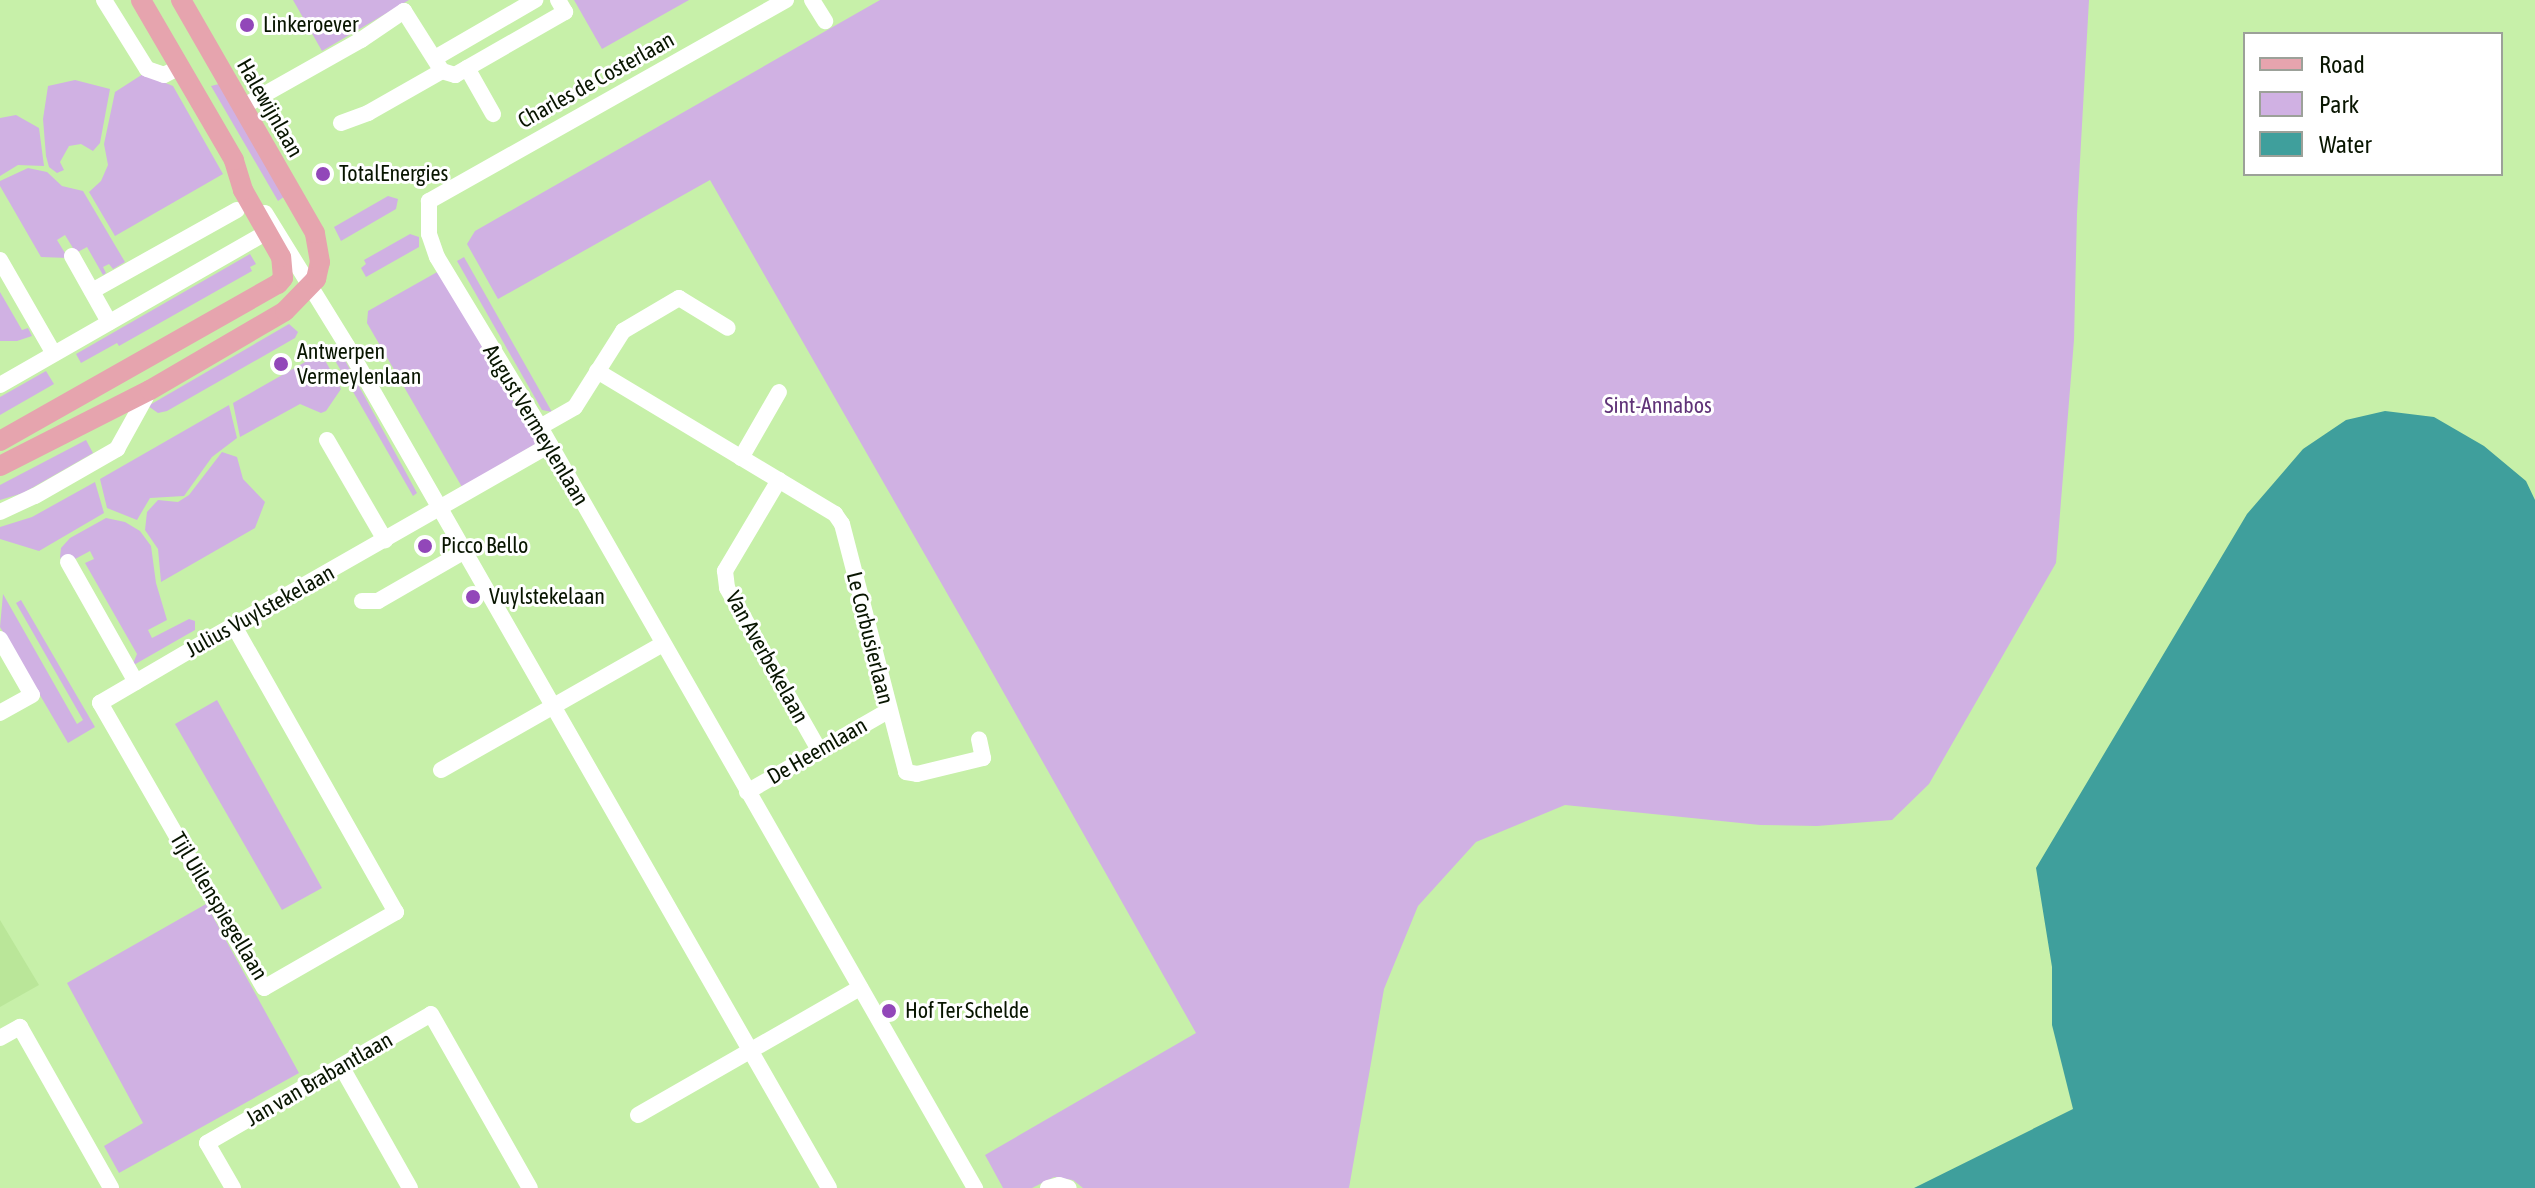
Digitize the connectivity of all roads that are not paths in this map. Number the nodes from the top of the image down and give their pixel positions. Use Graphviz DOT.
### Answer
graph roads {
  1 [pos="104,0"];
  2 [pos="141,0"];
  3 [pos="181,0"];
  4 [pos="535,0"];
  5 [pos="558,0"];
  6 [pos="786,0"];
  7 [pos="812,0"];
  8 [pos="825,21"];
  9 [pos="438,64"];
  10 [pos="180,67"];
  11 [pos="467,68"];
  12 [pos="242,107"];
  13 [pos="493,114"];
  14 [pos="341,123"];
  15 [pos="295,199"];
  16 [pos="429,201"];
  17 [pos="237,210"];
  18 [pos="270,227"];
  19 [pos="72,256"];
  20 [pos="0,260"];
  21 [pos="310,283"];
  22 [pos="278,284"];
  23 [pos="92,291"];
  24 [pos="109,322"];
  25 [pos="728,328"];
  26 [pos="54,354"];
  27 [pos="597,371"];
  28 [pos="0,385"];
  29 [pos="150,390"];
  30 [pos="779,392"];
  31 [pos="540,427"];
  32 [pos="327,440"];
  33 [pos="0,441"];
  34 [pos="550,445"];
  35 [pos="741,458"];
  36 [pos="0,466"];
  37 [pos="779,480"];
  38 [pos="440,508"];
  39 [pos="0,512"];
  40 [pos="385,540"];
  41 [pos="465,551"];
  42 [pos="68,562"];
  43 [pos="362,601"];
  44 [pos="234,626"];
  45 [pos="663,644"];
  46 [pos="2,647"];
  47 [pos="136,682"];
  48 [pos="100,703"];
  49 [pos="553,706"];
  50 [pos="888,711"];
  51 [pos="0,713"];
  52 [pos="979,739"];
  53 [pos="819,750"];
  54 [pos="441,770"];
  55 [pos="747,792"];
  56 [pos="860,988"];
  57 [pos="0,1038"];
  58 [pos="750,1051"];
  59 [pos="341,1066"];
  60 [pos="638,1115"];
  61 [pos="973,1187"];
  62 [pos="111,1188"];
  63 [pos="233,1188"];
  64 [pos="410,1188"];
  65 [pos="530,1188"];
  66 [pos="829,1188"];
  67 [pos="1048,1188"];
  68 [pos="1069,1188"];
  1 -- 10 [label="street"];
  2 -- 10 [label="main road"];
  3 -- 12 [label="main road, Halewijnlaan"];
  4 -- 9 [label="street"];
  5 -- 11 [label="street"];
  6 -- 16 [label="street, Charles de Costerlaan"];
  7 -- 8 [label="street"];
  9 -- 11 [label="street"];
  9 -- 12 [label="street"];
  9 -- 14 [label="street"];
  10 -- 18 [label="main road"];
  11 -- 13 [label="street"];
  12 -- 15 [label="main road, Halewijnlaan"];
  15 -- 18 [label="street"];
  15 -- 21 [label="main road, Halewijnlaan"];
  16 -- 31 [label="street, August Vermeylenlaan"];
  17 -- 23 [label="street"];
  18 -- 21 [label="street"];
  18 -- 22 [label="main road"];
  18 -- 24 [label="street"];
  19 -- 23 [label="street"];
  20 -- 26 [label="street"];
  21 -- 22 [label="street"];
  21 -- 29 [label="main road"];
  21 -- 38 [label="street"];
  22 -- 33 [label="main road"];
  23 -- 24 [label="street"];
  24 -- 26 [label="street"];
  25 -- 27 [label="street"];
  26 -- 28 [label="street"];
  27 -- 31 [label="street"];
  27 -- 35 [label="street, Le Corbusierlaan"];
  29 -- 36 [label="main road"];
  29 -- 39 [label="street"];
  30 -- 35 [label="street"];
  31 -- 34 [label="street, August Vermeylenlaan"];
  32 -- 40 [label="street"];
  34 -- 38 [label="street, Julius Vuylstekelaan"];
  34 -- 45 [label="street, August Vermeylenlaan"];
  35 -- 37 [label="street, Le Corbusierlaan"];
  37 -- 50 [label="street, Le Corbusierlaan"];
  37 -- 53 [label="street, Van Averbekelaan"];
  38 -- 40 [label="street, Julius Vuylstekelaan"];
  38 -- 41 [label="street"];
  40 -- 44 [label="street, Julius Vuylstekelaan"];
  41 -- 43 [label="street"];
  41 -- 49 [label="street"];
  42 -- 47 [label="street"];
  44 -- 47 [label="street, Julius Vuylstekelaan"];
  44 -- 48 [label="street, Tijl Uilenspiegellaan"];
  45 -- 49 [label="street"];
  45 -- 55 [label="street, August Vermeylenlaan"];
  46 -- 51 [label="street"];
  47 -- 48 [label="street, Julius Vuylstekelaan"];
  49 -- 54 [label="street"];
  49 -- 58 [label="street"];
  50 -- 52 [label="street, Le Corbusierlaan"];
  50 -- 53 [label="street, De Heemlaan"];
  53 -- 55 [label="street, De Heemlaan"];
  55 -- 56 [label="street, August Vermeylenlaan"];
  56 -- 58 [label="street"];
  56 -- 61 [label="street, August Vermeylenlaan"];
  57 -- 62 [label="street"];
  58 -- 60 [label="street"];
  58 -- 66 [label="street"];
  59 -- 63 [label="street, Jan van Brabantlaan"];
  59 -- 64 [label="street"];
  59 -- 65 [label="street, Jan van Brabantlaan"];
  67 -- 68 [label="street"];
}
